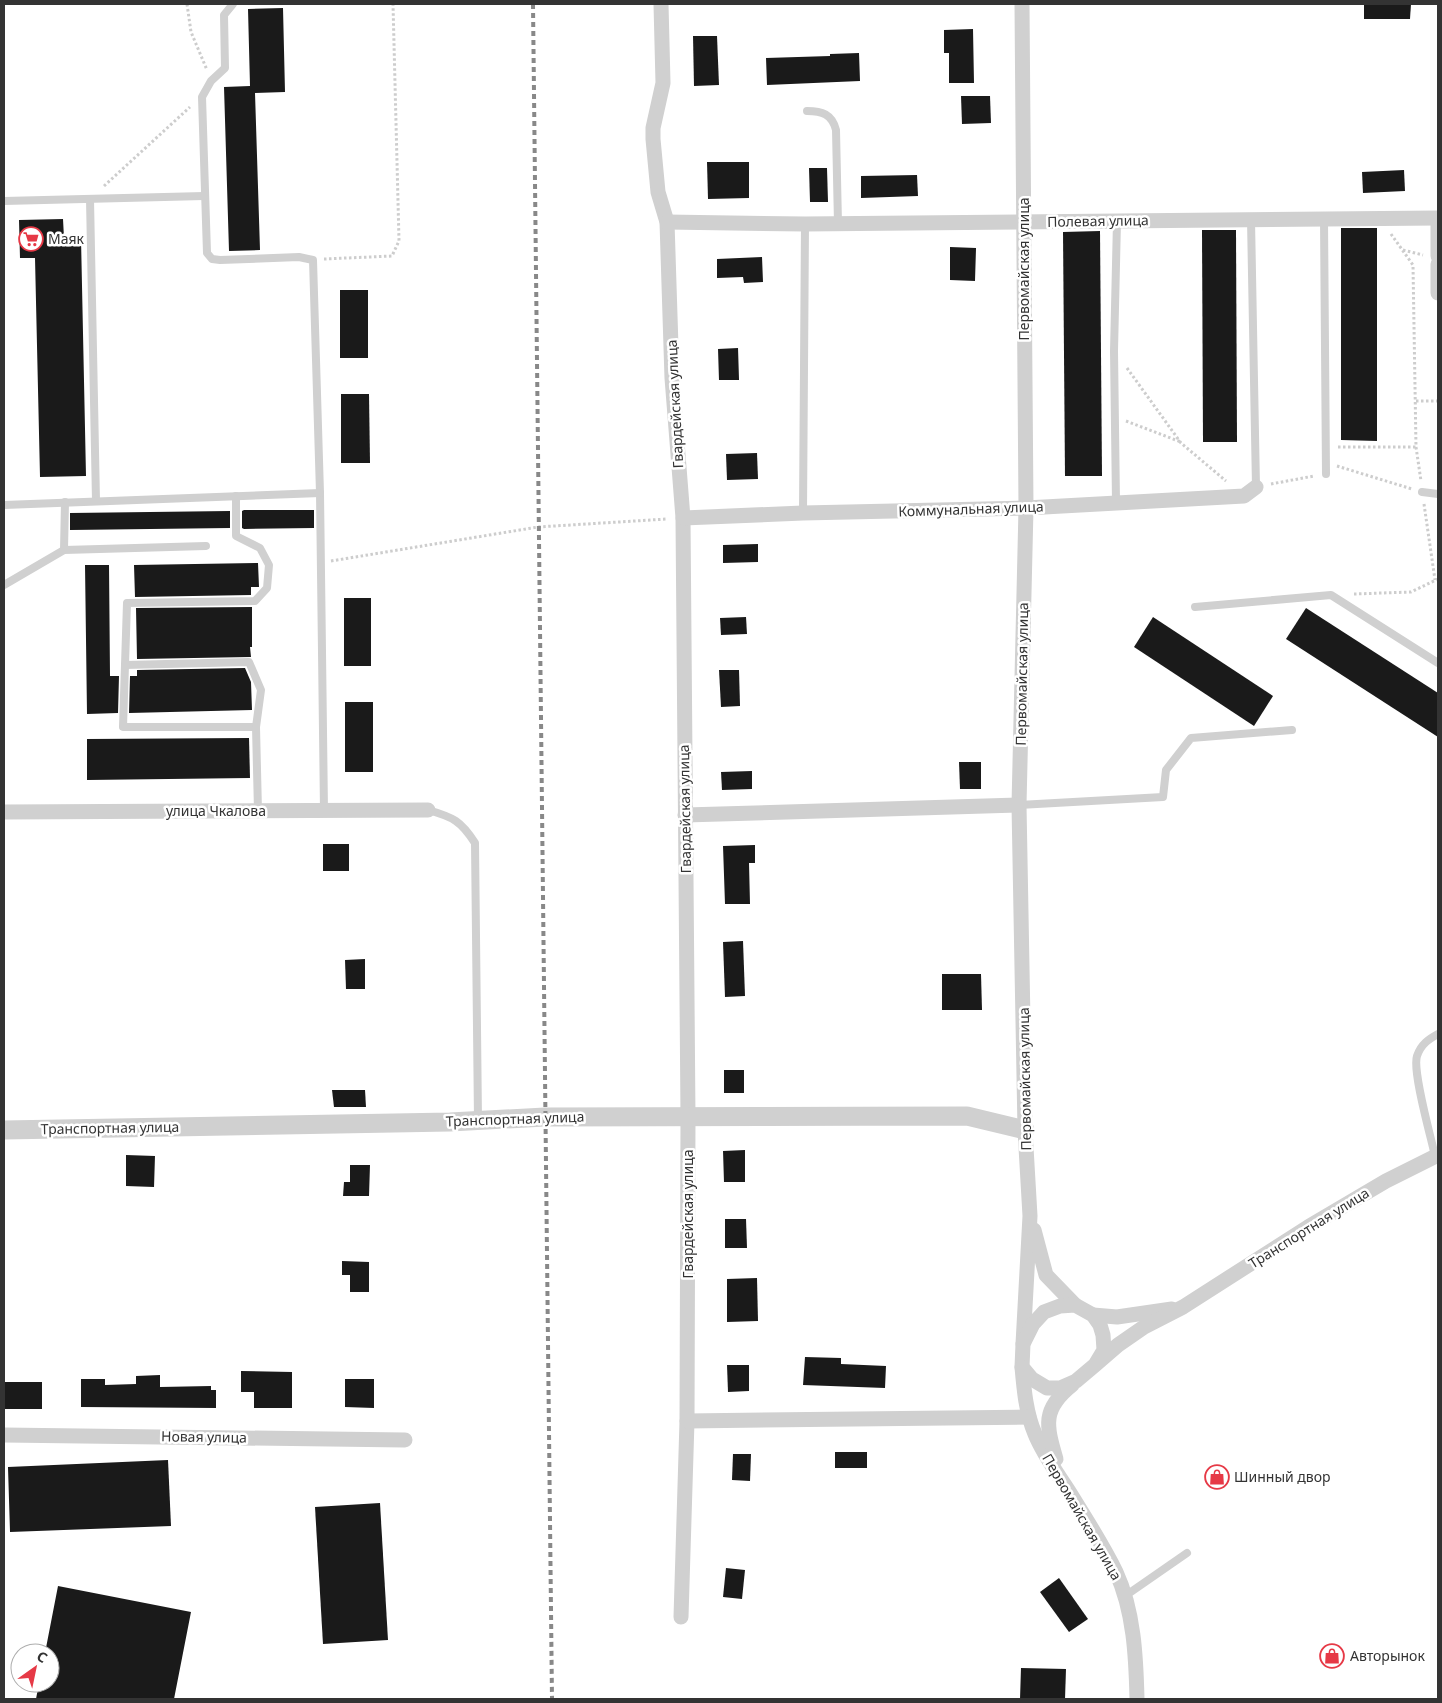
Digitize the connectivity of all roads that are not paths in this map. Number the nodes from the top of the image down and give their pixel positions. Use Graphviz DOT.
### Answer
graph roads {
  1 [pos="233,4"];
  2 [pos="661,4"];
  3 [pos="1022,4"];
  4 [pos="807,111"];
  5 [pos="204,196"];
  6 [pos="90,199"];
  7 [pos="4,201"];
  8 [pos="1438,218"];
  9 [pos="1324,219"];
  10 [pos="1250,220"];
  11 [pos="1117,221"];
  12 [pos="667,222"];
  13 [pos="1024,222"];
  14 [pos="805,224"];
  15 [pos="838,224"];
  16 [pos="1438,225"];
  17 [pos="1438,256"];
  18 [pos="1438,264"];
  19 [pos="1438,293"];
  20 [pos="1326,474"];
  21 [pos="1256,487"];
  22 [pos="1422,492"];
  23 [pos="320,493"];
  24 [pos="1438,494"];
  25 [pos="236,496"];
  26 [pos="96,501"];
  27 [pos="65,502"];
  28 [pos="1116,502"];
  29 [pos="4,504"];
  30 [pos="1026,508"];
  31 [pos="803,513"];
  32 [pos="683,518"];
  33 [pos="206,546"];
  34 [pos="64,550"];
  35 [pos="4,585"];
  36 [pos="1195,607"];
  37 [pos="1438,663"];
  38 [pos="125,665"];
  39 [pos="256,727"];
  40 [pos="1292,730"];
  41 [pos="1020,805"];
  42 [pos="428,810"];
  43 [pos="258,811"];
  44 [pos="324,811"];
  45 [pos="4,812"];
  46 [pos="685,815"];
  47 [pos="1438,1034"];
  48 [pos="688,1116"];
  49 [pos="478,1120"];
  50 [pos="4,1130"];
  51 [pos="1025,1130"];
  52 [pos="1437,1156"];
  53 [pos="1030,1216"];
  54 [pos="1074,1305"];
  55 [pos="1183,1307"];
  56 [pos="1093,1315"];
  57 [pos="1023,1344"];
  58 [pos="1095,1365"];
  59 [pos="1022,1366"];
  60 [pos="1076,1381"];
  61 [pos="1029,1417"];
  62 [pos="687,1421"];
  63 [pos="4,1435"];
  64 [pos="405,1440"];
  65 [pos="1070,1493"];
  66 [pos="1186,1554"];
  67 [pos="1126,1596"];
  68 [pos="681,1617"];
  69 [pos="1137,1699"];
  1 -- 5 [label="lane"];
  2 -- 12 [label="street, Гвардейская улица"];
  3 -- 13 [label="street, Первомайская улица"];
  4 -- 15 [label="lane"];
  5 -- 6 [label="lane"];
  5 -- 23 [label="lane"];
  6 -- 7 [label="lane"];
  6 -- 26 [label="lane"];
  8 -- 9 [label="street, Полевая улица"];
  9 -- 10 [label="street, Полевая улица"];
  9 -- 20 [label="lane"];
  10 -- 11 [label="street, Полевая улица"];
  10 -- 21 [label="lane"];
  11 -- 13 [label="street, Полевая улица"];
  11 -- 28 [label="lane"];
  12 -- 14 [label="street, Полевая улица"];
  12 -- 32 [label="street, Гвардейская улица"];
  13 -- 15 [label="street, Полевая улица"];
  13 -- 30 [label="street, Первомайская улица"];
  14 -- 15 [label="street, Полевая улица"];
  14 -- 31 [label="lane"];
  16 -- 17 [label="street"];
  18 -- 19 [label="street"];
  21 -- 28 [label="street, Коммунальная улица"];
  22 -- 24 [label="lane"];
  23 -- 25 [label="lane"];
  23 -- 44 [label="lane"];
  25 -- 26 [label="lane"];
  25 -- 38 [label="lane"];
  26 -- 27 [label="lane"];
  27 -- 29 [label="lane"];
  27 -- 34 [label="lane"];
  28 -- 30 [label="street, Коммунальная улица"];
  30 -- 31 [label="street, Коммунальная улица"];
  30 -- 41 [label="street, Первомайская улица"];
  31 -- 32 [label="street, Коммунальная улица"];
  32 -- 46 [label="street, Гвардейская улица"];
  33 -- 34 [label="lane"];
  34 -- 35 [label="lane"];
  36 -- 37 [label="lane"];
  38 -- 39 [label="lane"];
  38 -- 39 [label="lane"];
  39 -- 43 [label="lane"];
  40 -- 41 [label="lane"];
  41 -- 46 [label="street"];
  41 -- 51 [label="street, Первомайская улица"];
  42 -- 44 [label="street, улица Чкалова"];
  42 -- 49 [label="lane"];
  43 -- 44 [label="street, улица Чкалова"];
  43 -- 45 [label="street, улица Чкалова"];
  46 -- 48 [label="street, Гвардейская улица"];
  47 -- 52 [label="lane"];
  48 -- 49 [label="street, Транспортная улица"];
  48 -- 51 [label="street, Транспортная улица"];
  48 -- 62 [label="street, Гвардейская улица"];
  49 -- 50 [label="street, Транспортная улица"];
  51 -- 53 [label="street, Первомайская улица"];
  52 -- 55 [label="street, Транспортная улица"];
  53 -- 54 [label="street"];
  53 -- 57 [label="street, Первомайская улица"];
  54 -- 56 [label="street"];
  54 -- 57 [label="street"];
  55 -- 56 [label="street"];
  55 -- 58 [label="street, Транспортная улица"];
  56 -- 58 [label="street"];
  57 -- 59 [label="street"];
  58 -- 60 [label="street"];
  59 -- 60 [label="street"];
  59 -- 61 [label="street, Первомайская улица"];
  60 -- 65 [label="street"];
  61 -- 62 [label="street"];
  61 -- 65 [label="street, Первомайская улица"];
  62 -- 68 [label="street, Гвардейская улица"];
  63 -- 64 [label="street, Новая улица"];
  65 -- 67 [label="street, Первомайская улица"];
  66 -- 67 [label="lane"];
  67 -- 69 [label="street, Первомайская улица"];
}
